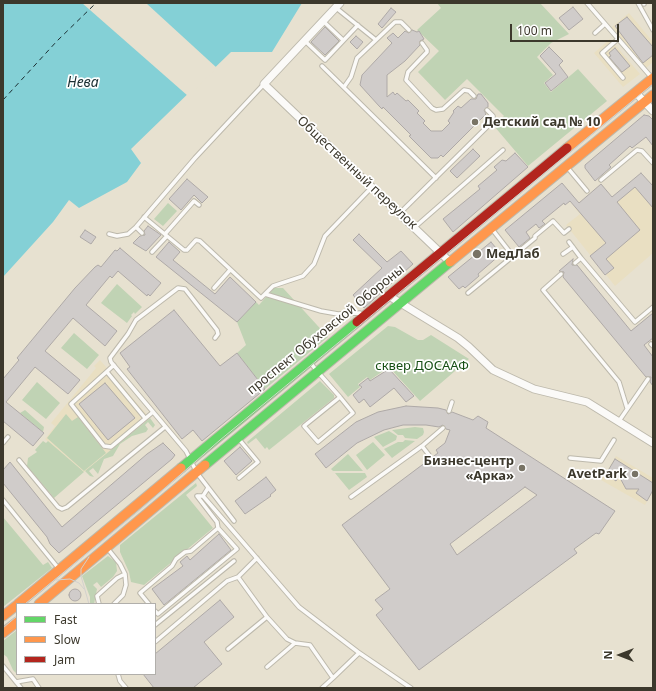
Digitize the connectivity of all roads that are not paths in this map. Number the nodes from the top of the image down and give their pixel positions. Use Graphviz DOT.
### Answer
graph roads {
  1 [pos="587,3"];
  2 [pos="638,3"];
  3 [pos="338,5"];
  4 [pos="323,20"];
  5 [pos="605,24"];
  6 [pos="651,24"];
  7 [pos="358,25"];
  8 [pos="409,30"];
  9 [pos="653,30"];
  10 [pos="595,33"];
  11 [pos="618,39"];
  12 [pos="304,40"];
  13 [pos="344,40"];
  14 [pos="376,40"];
  15 [pos="422,43"];
  16 [pos="322,66"];
  17 [pos="623,78"];
  18 [pos="653,79"];
  19 [pos="264,84"];
  20 [pos="344,87"];
  21 [pos="636,92"];
  22 [pos="474,96"];
  23 [pos="653,96"];
  24 [pos="645,102"];
  25 [pos="487,110"];
  26 [pos="653,111"];
  27 [pos="503,150"];
  28 [pos="653,163"];
  29 [pos="567,166"];
  30 [pos="436,178"];
  31 [pos="601,180"];
  32 [pos="372,187"];
  33 [pos="587,191"];
  34 [pos="198,205"];
  35 [pos="400,213"];
  36 [pos="144,217"];
  37 [pos="136,227"];
  38 [pos="415,227"];
  39 [pos="491,228"];
  40 [pos="569,229"];
  41 [pos="142,233"];
  42 [pos="109,234"];
  43 [pos="166,235"];
  44 [pos="155,242"];
  45 [pos="569,242"];
  46 [pos="159,244"];
  47 [pos="573,247"];
  48 [pos="152,252"];
  49 [pos="441,252"];
  50 [pos="563,254"];
  51 [pos="513,256"];
  52 [pos="581,258"];
  53 [pos="450,262"];
  54 [pos="575,263"];
  55 [pos="230,270"];
  56 [pos="561,274"];
  57 [pos="214,288"];
  58 [pos="468,293"];
  59 [pos="265,294"];
  60 [pos="389,296"];
  61 [pos="400,304"];
  62 [pos="653,307"];
  63 [pos="364,317"];
  64 [pos="215,338"];
  65 [pos="309,361"];
  66 [pos="114,365"];
  67 [pos="317,371"];
  68 [pos="107,372"];
  69 [pos="648,379"];
  70 [pos="340,397"];
  71 [pos="452,402"];
  72 [pos="627,408"];
  73 [pos="449,411"];
  74 [pos="153,412"];
  75 [pos="145,418"];
  76 [pos="619,421"];
  77 [pos="165,427"];
  78 [pos="443,428"];
  79 [pos="8,437"];
  80 [pos="237,437"];
  81 [pos="614,440"];
  82 [pos="3,443"];
  83 [pos="653,443"];
  84 [pos="422,446"];
  85 [pos="429,455"];
  86 [pos="570,458"];
  87 [pos="19,460"];
  88 [pos="190,460"];
  89 [pos="197,473"];
  90 [pos="239,478"];
  91 [pos="208,488"];
  92 [pos="204,496"];
  93 [pos="351,497"];
  94 [pos="3,500"];
  95 [pos="234,521"];
  96 [pos="218,528"];
  97 [pos="107,548"];
  98 [pos="257,558"];
  99 [pos="234,561"];
  100 [pos="60,570"];
  101 [pos="125,574"];
  102 [pos="238,577"];
  103 [pos="19,603"];
  104 [pos="40,603"];
  105 [pos="99,603"];
  106 [pos="115,603"];
  107 [pos="148,603"];
  108 [pos="16,606"];
  109 [pos="156,612"];
  110 [pos="3,616"];
  111 [pos="267,617"];
  112 [pos="16,623"];
  113 [pos="156,624"];
  114 [pos="3,633"];
  115 [pos="156,641"];
  116 [pos="295,643"];
  117 [pos="228,649"];
  118 [pos="359,653"];
  119 [pos="3,666"];
  120 [pos="267,667"];
  121 [pos="118,675"];
  122 [pos="333,678"];
  123 [pos="16,682"];
  124 [pos="21,688"];
  125 [pos="39,688"];
  126 [pos="126,688"];
  127 [pos="322,688"];
  128 [pos="411,688"];
  1 -- 5 [label="lane"];
  2 -- 6 [label="lane"];
  3 -- 4 [label="street"];
  3 -- 7 [label="lane"];
  4 -- 12 [label="street"];
  4 -- 13 [label="lane"];
  5 -- 10 [label="lane"];
  5 -- 11 [label="lane"];
  6 -- 9 [label="lane"];
  7 -- 13 [label="lane"];
  7 -- 14 [label="lane"];
  8 -- 14 [label="lane"];
  11 -- 17 [label="lane"];
  11 -- 18 [label="lane"];
  12 -- 13 [label="lane"];
  12 -- 19 [label="street"];
  14 -- 20 [label="lane"];
  15 -- 22 [label="lane"];
  16 -- 20 [label="lane"];
  18 -- 21 [label="main road, проспект Обуховской Обороны"];
  19 -- 32 [label="street, Общественный переулок"];
  19 -- 36 [label="lane"];
  20 -- 30 [label="lane"];
  21 -- 24 [label="street"];
  21 -- 49 [label="main road, проспект Обуховской Обороны"];
  23 -- 24 [label="main road, проспект Обуховской Обороны"];
  24 -- 26 [label="street"];
  24 -- 29 [label="main road, проспект Обуховской Обороны"];
  25 -- 30 [label="lane"];
  27 -- 38 [label="lane"];
  28 -- 31 [label="lane"];
  29 -- 33 [label="lane"];
  29 -- 39 [label="main road, проспект Обуховской Обороны"];
  30 -- 35 [label="lane"];
  32 -- 35 [label="street, Общественный переулок"];
  32 -- 59 [label="lane"];
  34 -- 43 [label="lane"];
  35 -- 38 [label="street, Общественный переулок"];
  36 -- 37 [label="lane"];
  36 -- 43 [label="lane"];
  37 -- 41 [label="lane"];
  37 -- 42 [label="lane"];
  38 -- 49 [label="street, Общественный переулок"];
  39 -- 51 [label="lane"];
  39 -- 53 [label="main road, проспект Обуховской Обороны"];
  40 -- 51 [label="lane"];
  43 -- 46 [label="lane"];
  43 -- 55 [label="lane"];
  44 -- 46 [label="lane"];
  45 -- 47 [label="lane"];
  46 -- 48 [label="lane"];
  47 -- 50 [label="lane"];
  47 -- 52 [label="lane"];
  49 -- 53 [label="street, Общественный переулок"];
  49 -- 60 [label="main road, проспект Обуховской Обороны"];
  51 -- 58 [label="lane"];
  52 -- 54 [label="lane"];
  52 -- 62 [label="lane"];
  53 -- 61 [label="main road, проспект Обуховской Обороны"];
  55 -- 57 [label="lane"];
  55 -- 59 [label="lane"];
  56 -- 72 [label="lane"];
  59 -- 63 [label="lane"];
  60 -- 61 [label="street"];
  60 -- 63 [label="main road, проспект Обуховской Обороны"];
  61 -- 67 [label="main road, проспект Обуховской Обороны"];
  61 -- 76 [label="street"];
  63 -- 65 [label="main road, проспект Обуховской Обороны"];
  64 -- 66 [label="lane"];
  65 -- 67 [label="lane"];
  65 -- 88 [label="main road, проспект Обуховской Обороны"];
  66 -- 68 [label="lane"];
  66 -- 74 [label="lane"];
  67 -- 70 [label="lane"];
  67 -- 80 [label="main road, проспект Обуховской Обороны"];
  68 -- 75 [label="lane"];
  68 -- 75 [label="lane"];
  69 -- 72 [label="lane"];
  70 -- 70 [label="lane"];
  71 -- 73 [label="lane"];
  72 -- 76 [label="lane"];
  74 -- 75 [label="lane"];
  74 -- 77 [label="lane"];
  76 -- 83 [label="street"];
  77 -- 87 [label="lane"];
  77 -- 88 [label="lane"];
  78 -- 84 [label="lane"];
  79 -- 82 [label="lane"];
  80 -- 89 [label="main road, проспект Обуховской Обороны"];
  80 -- 90 [label="lane"];
  81 -- 86 [label="lane"];
  84 -- 85 [label="lane"];
  84 -- 93 [label="lane"];
  88 -- 89 [label="lane"];
  88 -- 100 [label="main road, проспект Обуховской Обороны"];
  89 -- 91 [label="lane"];
  89 -- 97 [label="main road, проспект Обуховской Обороны"];
  91 -- 92 [label="lane"];
  91 -- 95 [label="lane"];
  92 -- 96 [label="lane"];
  92 -- 98 [label="lane"];
  94 -- 100 [label="lane"];
  96 -- 107 [label="lane"];
  96 -- 109 [label="lane"];
  97 -- 101 [label="lane"];
  97 -- 104 [label="main road, проспект Обуховской Обороны"];
  98 -- 102 [label="lane"];
  98 -- 118 [label="lane"];
  99 -- 113 [label="lane"];
  100 -- 103 [label="main road, проспект Обуховской Обороны"];
  101 -- 105 [label="lane"];
  101 -- 106 [label="lane"];
  102 -- 111 [label="lane"];
  102 -- 115 [label="lane"];
  108 -- 110 [label="main road, проспект Обуховской Обороны"];
  111 -- 116 [label="lane"];
  111 -- 117 [label="lane"];
  112 -- 114 [label="main road"];
  116 -- 120 [label="lane"];
  116 -- 122 [label="lane"];
  118 -- 122 [label="lane"];
  118 -- 128 [label="lane"];
  119 -- 123 [label="lane"];
  121 -- 126 [label="lane"];
  122 -- 127 [label="lane"];
  123 -- 124 [label="lane"];
  123 -- 125 [label="lane"];
}
